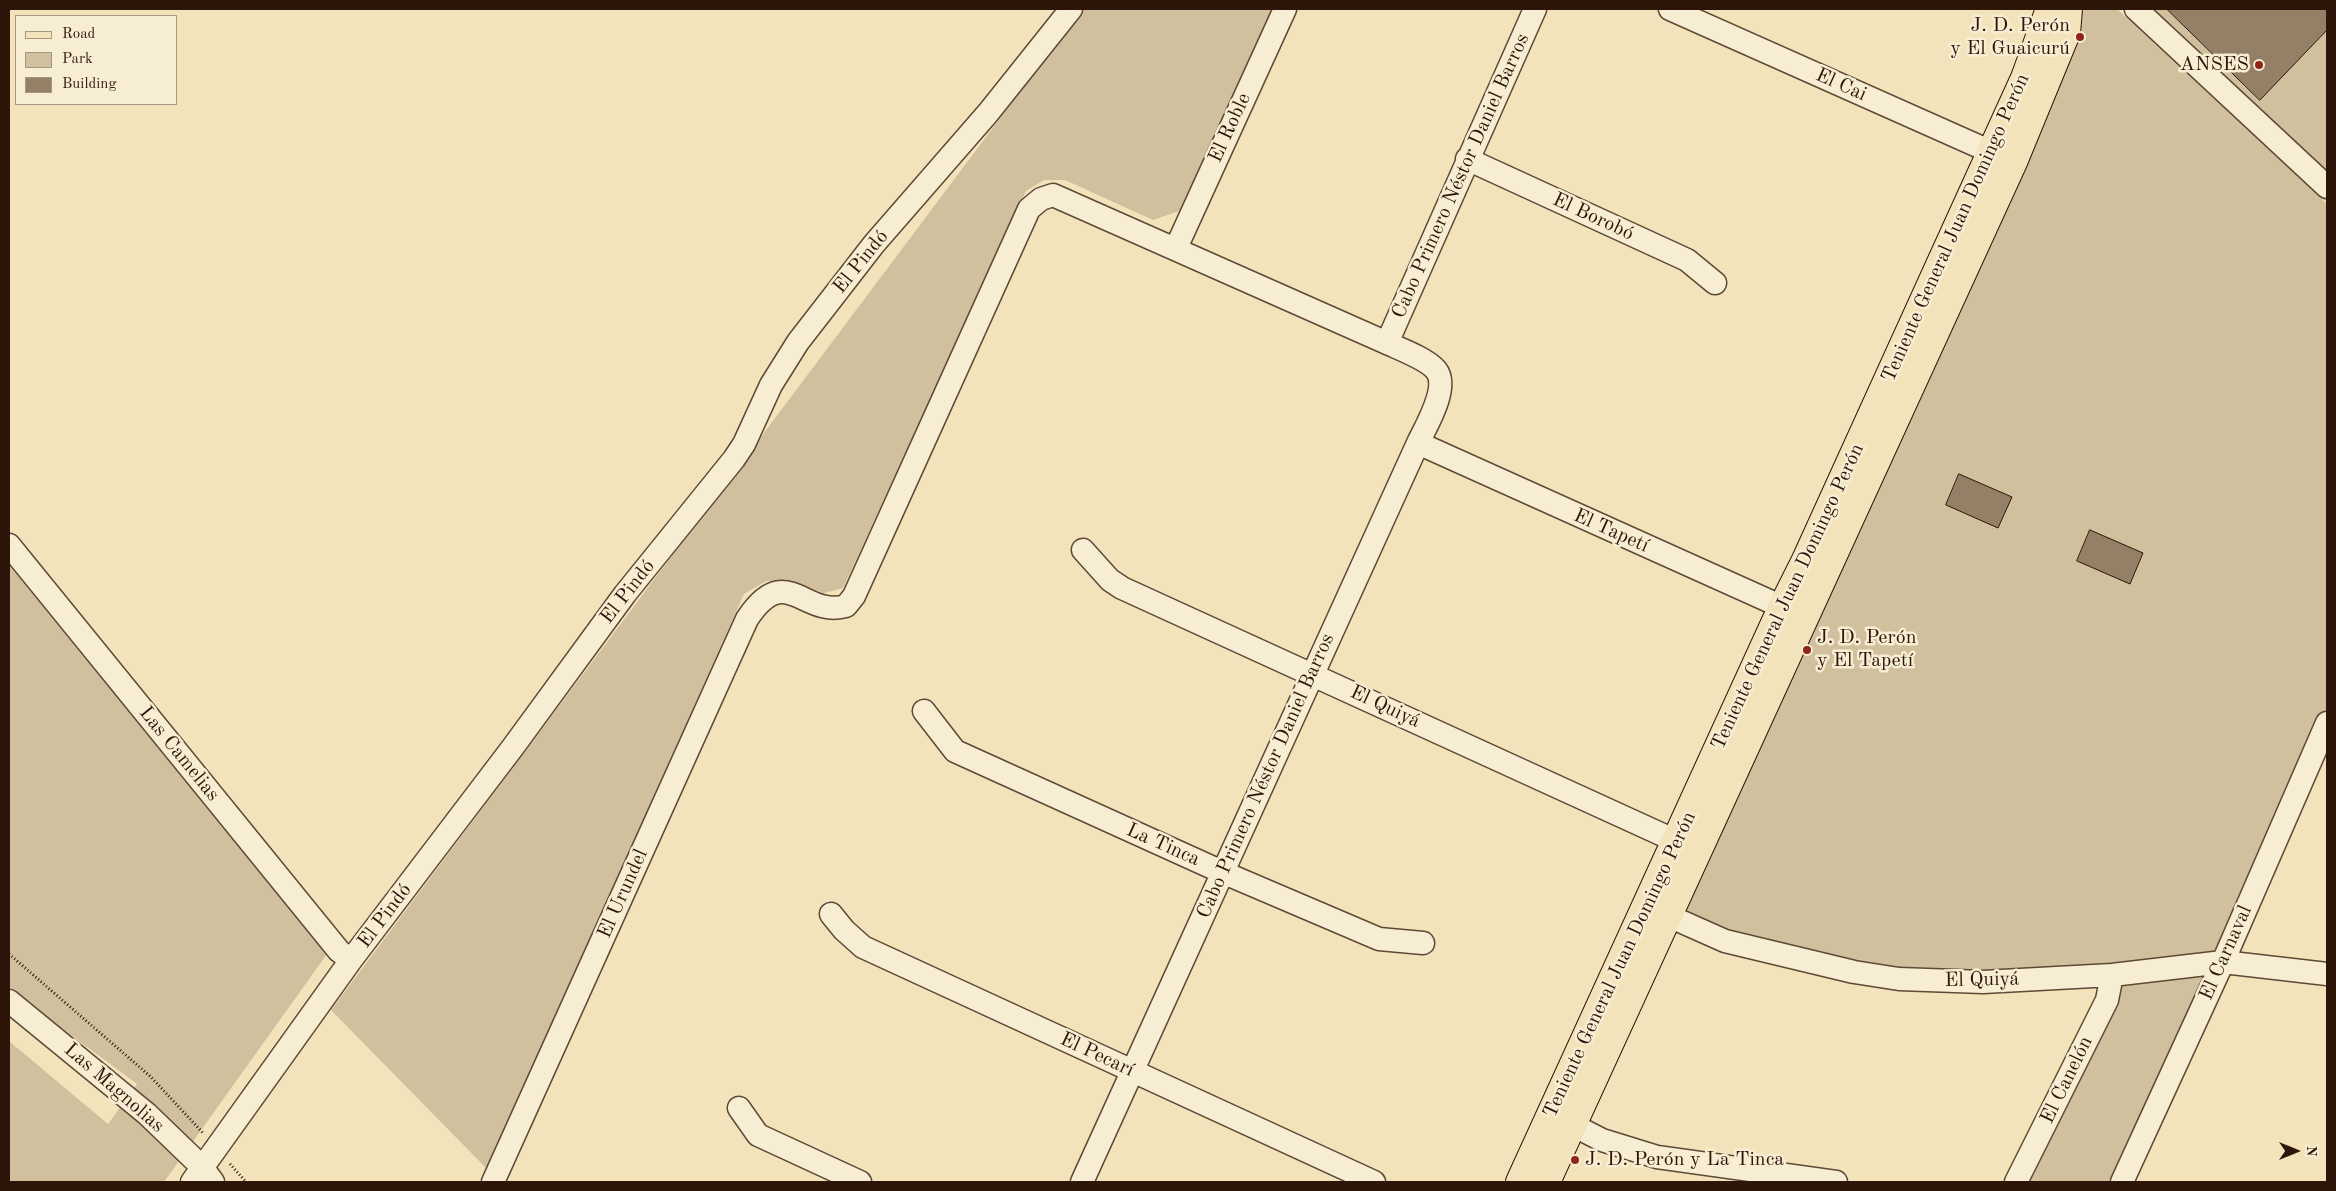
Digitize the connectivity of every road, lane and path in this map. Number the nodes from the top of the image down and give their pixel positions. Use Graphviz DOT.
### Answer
graph roads {
  1 [pos="1071,9"];
  2 [pos="1285,9"];
  3 [pos="1534,9"];
  4 [pos="1670,9"];
  5 [pos="2050,9"];
  6 [pos="2068,9"];
  7 [pos="2136,9"];
  8 [pos="2002,157"];
  9 [pos="1467,159"];
  10 [pos="2327,187"];
  11 [pos="1176,248"];
  12 [pos="1715,282"];
  13 [pos="1387,343"];
  14 [pos="1418,443"];
  15 [pos="9,546"];
  16 [pos="1084,550"];
  17 [pos="1794,613"];
  18 [pos="1312,673"];
  19 [pos="924,711"];
  20 [pos="2325,732"];
  21 [pos="1686,847"];
  22 [pos="1222,872"];
  23 [pos="1657,911"];
  24 [pos="831,914"];
  25 [pos="1423,943"];
  26 [pos="9,954"];
  27 [pos="351,960"];
  28 [pos="2223,962"];
  29 [pos="2327,974"];
  30 [pos="2112,975"];
  31 [pos="9,1001"];
  32 [pos="1132,1071"];
  33 [pos="739,1108"];
  34 [pos="1562,1119"];
  35 [pos="217,1148"];
  36 [pos="202,1177"];
  37 [pos="246,1182"];
  38 [pos="493,1182"];
  39 [pos="860,1182"];
  40 [pos="1082,1182"];
  41 [pos="1374,1182"];
  42 [pos="1520,1182"];
  43 [pos="1546,1182"];
  44 [pos="1836,1182"];
  45 [pos="2016,1182"];
  46 [pos="2122,1182"];
  1 -- 27 [label="street, El Pindó"];
  2 -- 11 [label="street, El Roble"];
  3 -- 9 [label="street, Cabo Primero Néstor Daniel Barros"];
  4 -- 8 [label="street, El Cai"];
  5 -- 8 [label="main road, Teniente General Juan Domingo Perón"];
  6 -- 8 [label="main road, Teniente General Juan Domingo Perón"];
  7 -- 10 [label="street"];
  8 -- 17 [label="main road, Teniente General Juan Domingo Perón"];
  9 -- 12 [label="street, El Borobó"];
  9 -- 13 [label="street, Cabo Primero Néstor Daniel Barros"];
  11 -- 13 [label="street"];
  11 -- 38 [label="street, El Urundel"];
  13 -- 14 [label="street, Cabo Primero Néstor Daniel Barros"];
  14 -- 17 [label="street, El Tapetí"];
  14 -- 18 [label="street, Cabo Primero Néstor Daniel Barros"];
  15 -- 27 [label="street, Las Camelias"];
  16 -- 18 [label="street, El Quiyá"];
  17 -- 21 [label="main road, Teniente General Juan Domingo Perón"];
  18 -- 21 [label="street, El Quiyá"];
  18 -- 22 [label="street, Cabo Primero Néstor Daniel Barros"];
  19 -- 22 [label="street, La Tinca"];
  20 -- 28 [label="street, El Carnaval"];
  21 -- 23 [label="main road, Teniente General Juan Domingo Perón"];
  22 -- 25 [label="street, La Tinca"];
  22 -- 32 [label="street, Cabo Primero Néstor Daniel Barros"];
  23 -- 30 [label="street, El Quiyá"];
  23 -- 34 [label="main road, Teniente General Juan Domingo Perón"];
  24 -- 32 [label="street, El Pecarí"];
  26 -- 35 [label="path"];
  27 -- 35 [label="street, El Pindó"];
  28 -- 29 [label="street, El Quiyá"];
  28 -- 30 [label="street, El Quiyá"];
  28 -- 46 [label="street, El Carnaval"];
  30 -- 45 [label="street, El Canelón"];
  31 -- 36 [label="street, Las Magnolias"];
  32 -- 40 [label="street, Cabo Primero Néstor Daniel Barros"];
  32 -- 41 [label="street, El Pecarí"];
  33 -- 39 [label="street"];
  34 -- 42 [label="main road, Teniente General Juan Domingo Perón"];
  34 -- 43 [label="main road, Teniente General Juan Domingo Perón"];
  34 -- 44 [label="street"];
  35 -- 36 [label="street, El Pindó"];
  35 -- 37 [label="path"];
}
